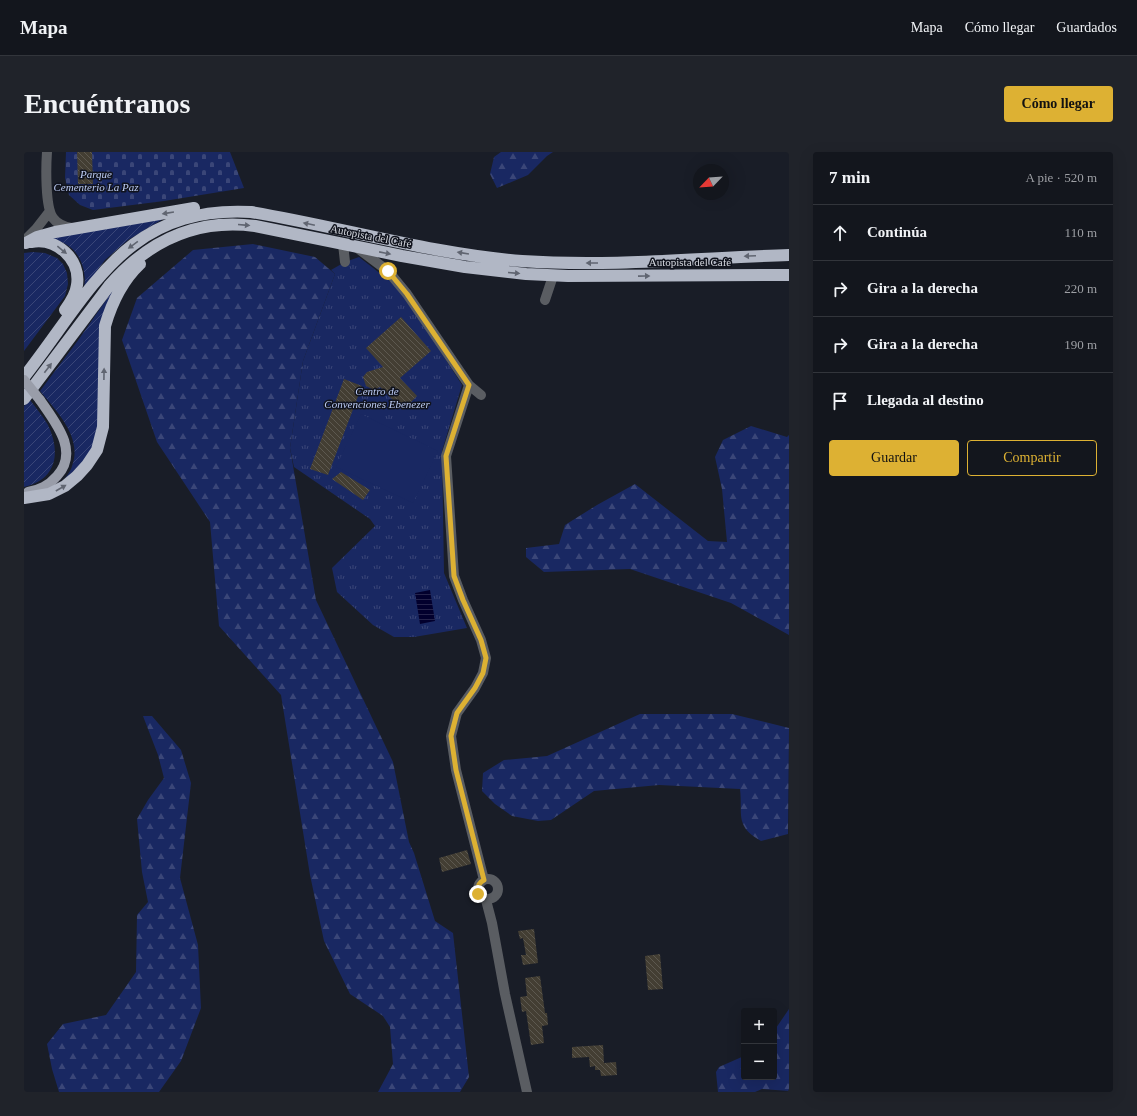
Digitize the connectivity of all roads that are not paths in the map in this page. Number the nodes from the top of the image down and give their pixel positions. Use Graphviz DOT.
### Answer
graph roads {
  1 [pos="47,152"];
  2 [pos="50,211"];
  3 [pos="275,216"];
  4 [pos="223,224"];
  5 [pos="72,228"];
  6 [pos="25,243"];
  7 [pos="343,244"];
  8 [pos="356,247"];
  9 [pos="789,255"];
  10 [pos="345,262"];
  11 [pos="789,275"];
  12 [pos="554,276"];
  13 [pos="545,300"];
  14 [pos="24,367"];
  15 [pos="24,378"];
  16 [pos="469,385"];
  17 [pos="481,395"];
  18 [pos="24,399"];
  19 [pos="24,493"];
  20 [pos="24,498"];
  21 [pos="484,880"];
  22 [pos="486,900"];
  23 [pos="527,1092"];
  1 -- 2 [label="street"];
  2 -- 5 [label="street"];
  2 -- 6 [label="street"];
  3 -- 5 [label="highway, one-way"];
  9 -- 3 [label="highway, Autopista del Café, one-way"];
  3 -- 15 [label="highway, Autopista del Café, one-way"];
  4 -- 7 [label="highway, Autopista del Café, one-way"];
  18 -- 4 [label="highway, Autopista del Café, one-way"];
  20 -- 4 [label="highway, one-way"];
  5 -- 6 [label="highway"];
  6 -- 14 [label="highway, one-way"];
  7 -- 8 [label="highway, Autopista del Café"];
  7 -- 10 [label="street"];
  8 -- 12 [label="highway, Autopista del Café, one-way"];
  8 -- 16 [label="street"];
  12 -- 11 [label="highway, Autopista del Café, one-way"];
  12 -- 13 [label="street"];
  15 -- 19 [label="main road, bridge"];
  16 -- 17 [label="street"];
  16 -- 21 [label="street"];
  21 -- 22 [label="street"];
  21 -- 22 [label="street"];
  22 -- 23 [label="street"];
}
